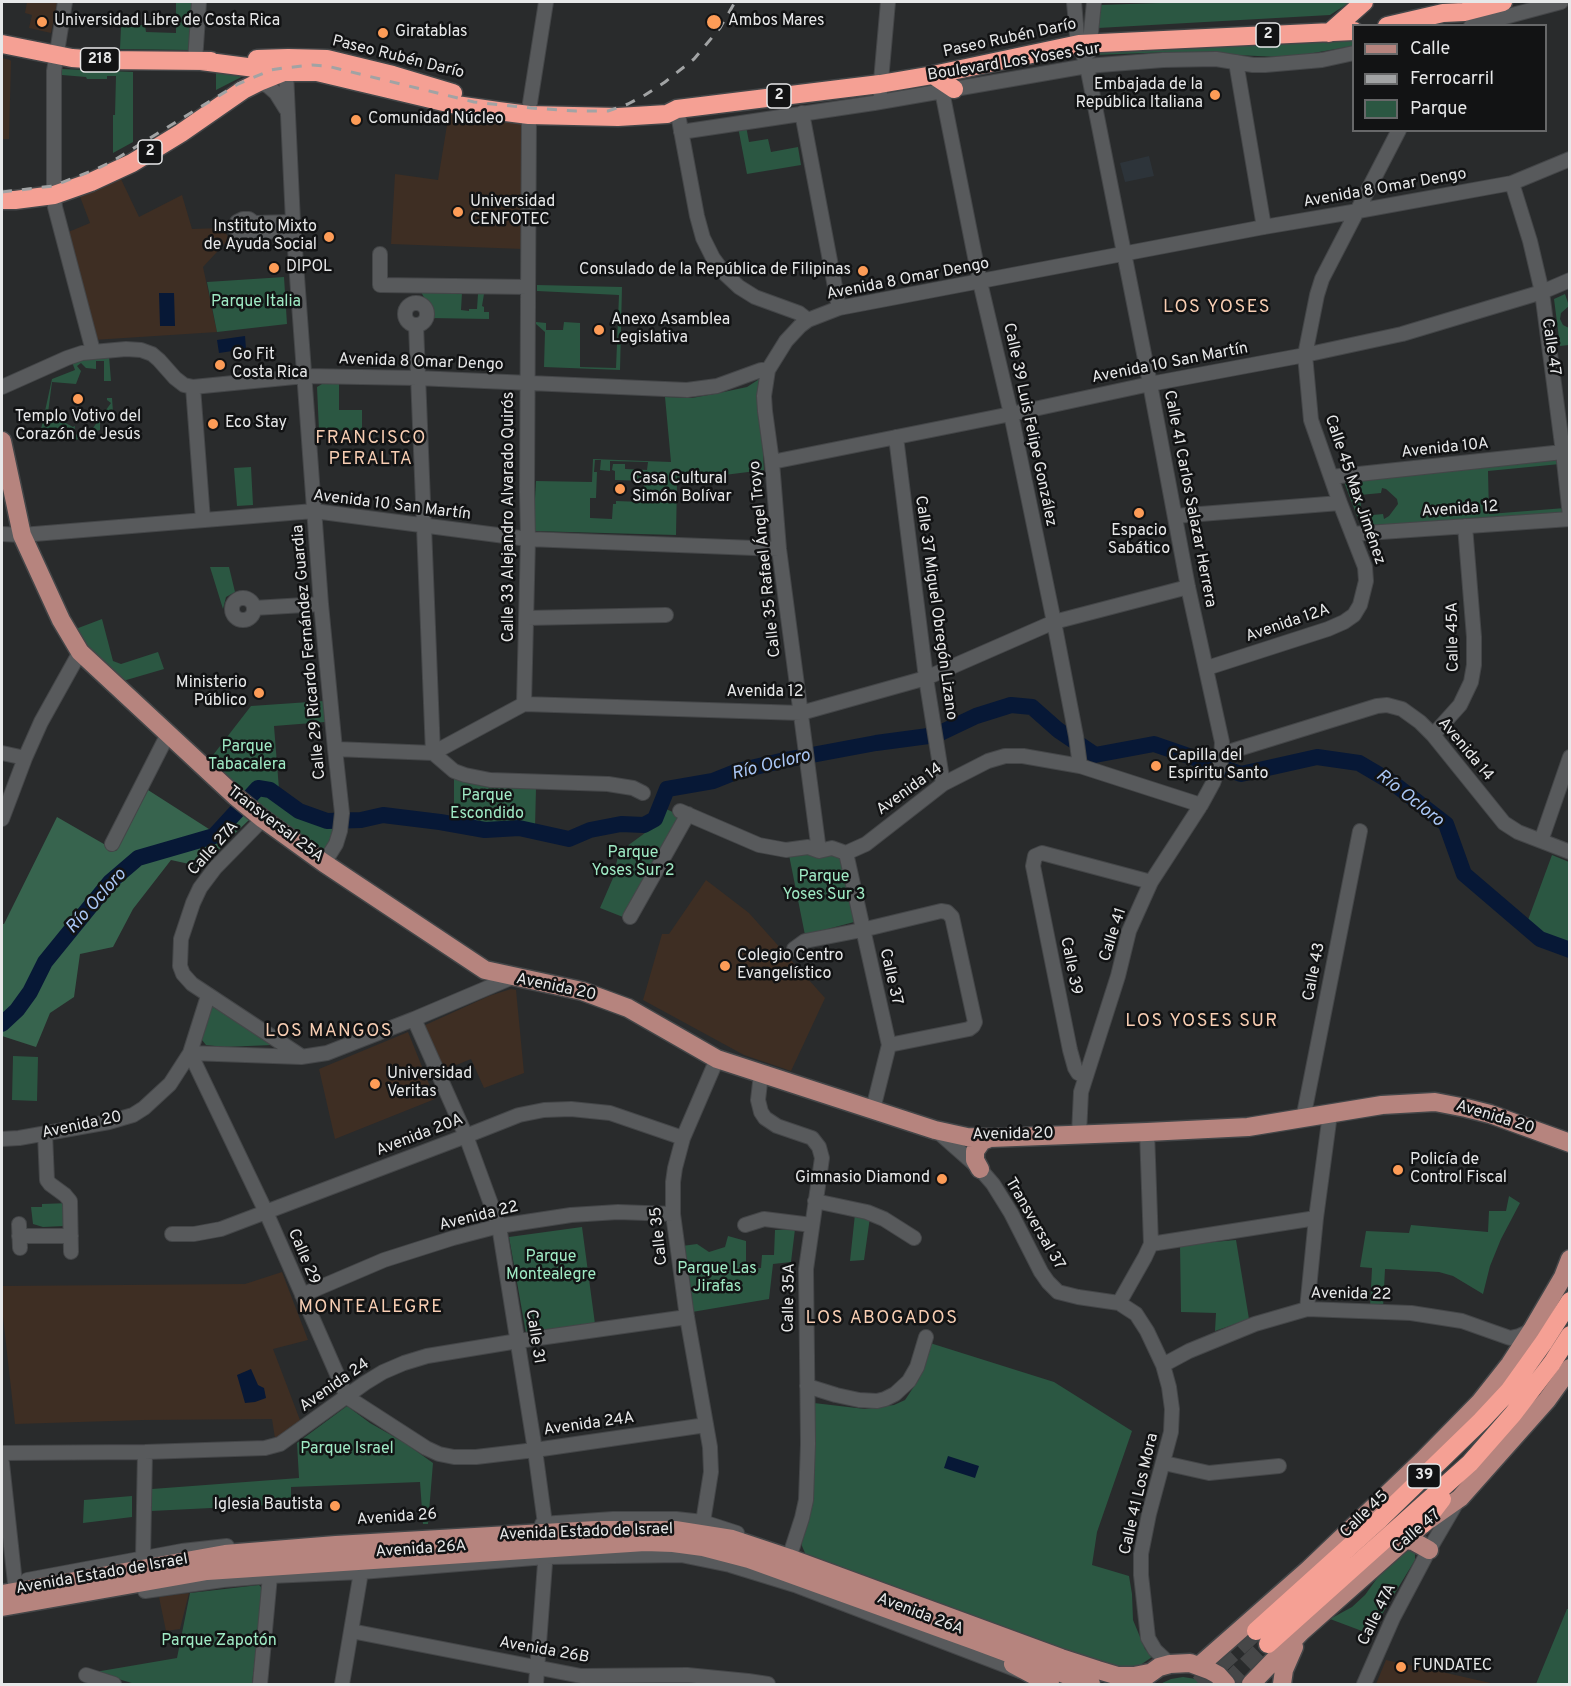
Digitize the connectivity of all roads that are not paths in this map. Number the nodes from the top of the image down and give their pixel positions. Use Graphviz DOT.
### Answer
graph roads {
  1 [pos="65,2"];
  2 [pos="199,2"];
  3 [pos="546,2"];
  4 [pos="888,2"];
  5 [pos="1074,2"];
  6 [pos="1094,2"];
  7 [pos="1103,2"];
  8 [pos="1364,2"];
  9 [pos="1463,2"];
  10 [pos="1503,2"];
  11 [pos="1561,2"];
  12 [pos="1443,13"];
  13 [pos="1396,24"];
  14 [pos="1478,24"];
  15 [pos="1352,31"];
  16 [pos="1329,33"];
  17 [pos="1085,43"];
  18 [pos="2,44"];
  19 [pos="1352,53"];
  20 [pos="56,56"];
  21 [pos="198,61"];
  22 [pos="1236,62"];
  23 [pos="287,65"];
  24 [pos="1087,66"];
  25 [pos="259,82"];
  26 [pos="880,84"];
  27 [pos="943,85"];
  28 [pos="876,102"];
  29 [pos="530,109"];
  30 [pos="677,109"];
  31 [pos="287,111"];
  32 [pos="802,113"];
  33 [pos="681,132"];
  34 [pos="1398,132"];
  35 [pos="1569,159"];
  36 [pos="1512,183"];
  37 [pos="54,195"];
  38 [pos="2,200"];
  39 [pos="1358,211"];
  40 [pos="294,226"];
  41 [pos="1264,227"];
  42 [pos="254,228"];
  43 [pos="380,254"];
  44 [pos="1124,255"];
  45 [pos="1569,280"];
  46 [pos="980,282"];
  47 [pos="528,287"];
  48 [pos="1542,292"];
  49 [pos="839,308"];
  50 [pos="808,320"];
  51 [pos="416,325"];
  52 [pos="93,351"];
  53 [pos="1305,355"];
  54 [pos="768,370"];
  55 [pos="305,376"];
  56 [pos="417,378"];
  57 [pos="528,383"];
  58 [pos="1150,384"];
  59 [pos="2,387"];
  60 [pos="193,387"];
  61 [pos="1011,414"];
  62 [pos="896,437"];
  63 [pos="2,441"];
  64 [pos="1563,452"];
  65 [pos="772,462"];
  66 [pos="1331,477"];
  67 [pos="1340,503"];
  68 [pos="314,511"];
  69 [pos="1175,516"];
  70 [pos="1569,517"];
  71 [pos="203,520"];
  72 [pos="423,526"];
  73 [pos="1465,526"];
  74 [pos="2,534"];
  75 [pos="1352,534"];
  76 [pos="22,535"];
  77 [pos="528,539"];
  78 [pos="779,549"];
  79 [pos="1188,587"];
  80 [pos="1364,593"];
  81 [pos="321,604"];
  82 [pos="254,608"];
  83 [pos="666,615"];
  84 [pos="527,618"];
  85 [pos="1054,622"];
  86 [pos="80,652"];
  87 [pos="1207,668"];
  88 [pos="926,678"];
  89 [pos="524,704"];
  90 [pos="801,713"];
  91 [pos="168,734"];
  92 [pos="1433,735"];
  93 [pos="335,750"];
  94 [pos="2,753"];
  95 [pos="433,753"];
  96 [pos="1569,757"];
  97 [pos="25,758"];
  98 [pos="1222,758"];
  99 [pos="1079,760"];
  100 [pos="943,784"];
  101 [pos="643,793"];
  102 [pos="1201,805"];
  103 [pos="262,818"];
  104 [pos="2,819"];
  105 [pos="1360,831"];
  106 [pos="1541,841"];
  107 [pos="112,844"];
  108 [pos="819,851"];
  109 [pos="1569,852"];
  110 [pos="846,853"];
  111 [pos="324,863"];
  112 [pos="1151,882"];
  113 [pos="630,917"];
  114 [pos="862,930"];
  115 [pos="794,949"];
  116 [pos="485,970"];
  117 [pos="513,977"];
  118 [pos="482,990"];
  119 [pos="208,996"];
  120 [pos="414,1019"];
  121 [pos="888,1045"];
  122 [pos="190,1053"];
  123 [pos="301,1057"];
  124 [pos="717,1059"];
  125 [pos="761,1074"];
  126 [pos="1085,1076"];
  127 [pos="873,1108"];
  128 [pos="1330,1114"];
  129 [pos="1303,1119"];
  130 [pos="935,1130"];
  131 [pos="1147,1132"];
  132 [pos="45,1134"];
  133 [pos="1080,1134"];
  134 [pos="466,1136"];
  135 [pos="990,1137"];
  136 [pos="683,1138"];
  137 [pos="2,1139"];
  138 [pos="1569,1143"];
  139 [pos="980,1169"];
  140 [pos="815,1201"];
  141 [pos="266,1212"];
  142 [pos="672,1214"];
  143 [pos="1316,1218"];
  144 [pos="746,1225"];
  145 [pos="812,1225"];
  146 [pos="499,1226"];
  147 [pos="172,1234"];
  148 [pos="19,1236"];
  149 [pos="71,1236"];
  150 [pos="914,1238"];
  151 [pos="1150,1244"];
  152 [pos="71,1252"];
  153 [pos="1569,1259"];
  154 [pos="302,1295"];
  155 [pos="1569,1301"];
  156 [pos="1119,1303"];
  157 [pos="1307,1309"];
  158 [pos="687,1317"];
  159 [pos="1569,1335"];
  160 [pos="926,1337"];
  161 [pos="518,1341"];
  162 [pos="1514,1344"];
  163 [pos="1163,1365"];
  164 [pos="1569,1368"];
  165 [pos="807,1386"];
  166 [pos="347,1396"];
  167 [pos="706,1425"];
  168 [pos="1468,1433"];
  169 [pos="535,1450"];
  170 [pos="145,1452"];
  171 [pos="2,1453"];
  172 [pos="1422,1461"];
  173 [pos="2,1463"];
  174 [pos="1164,1463"];
  175 [pos="1470,1463"];
  176 [pos="1279,1466"];
  177 [pos="1460,1498"];
  178 [pos="703,1522"];
  179 [pos="1423,1524"];
  180 [pos="376,1536"];
  181 [pos="308,1540"];
  182 [pos="1406,1540"];
  183 [pos="398,1541"];
  184 [pos="546,1541"];
  185 [pos="283,1549"];
  186 [pos="1429,1550"];
  187 [pos="789,1558"];
  188 [pos="143,1559"];
  189 [pos="361,1572"];
  190 [pos="270,1576"];
  191 [pos="6,1587"];
  192 [pos="2,1607"];
  193 [pos="2,1616"];
  194 [pos="351,1631"];
  195 [pos="1301,1632"];
  196 [pos="976,1641"];
  197 [pos="1170,1664"];
  198 [pos="1199,1665"];
  199 [pos="538,1667"];
  200 [pos="86,1675"];
  201 [pos="1143,1679"];
  202 [pos="687,1680"];
  203 [pos="1034,1680"];
  204 [pos="114,1684"];
  205 [pos="260,1684"];
  206 [pos="342,1684"];
  207 [pos="536,1684"];
  208 [pos="768,1684"];
  209 [pos="1050,1684"];
  210 [pos="1091,1684"];
  211 [pos="1226,1684"];
  212 [pos="1251,1684"];
  213 [pos="1282,1684"];
  214 [pos="1364,1684"];
  1 -- 20 [label="street"];
  2 -- 21 [label="street"];
  3 -- 29 [label="street, Calle 33 Alejandro Alvarado Quirós"];
  4 -- 26 [label="street"];
  5 -- 6 [label="street"];
  5 -- 17 [label="street"];
  6 -- 7 [label="street"];
  6 -- 17 [label="street"];
  8 -- 16 [label="highway"];
  9 -- 12 [label="highway"];
  10 -- 12 [label="highway"];
  11 -- 14 [label="street"];
  12 -- 13 [label="highway"];
  15 -- 16 [label="highway, Paseo Rubén Darío / 2"];
  16 -- 17 [label="highway, Paseo Rubén Darío / 2"];
  17 -- 24 [label="street"];
  17 -- 27 [label="highway, Paseo Rubén Darío / 2"];
  18 -- 20 [label="highway, 218"];
  19 -- 22 [label="street, Boulevard Los Yoses Sur"];
  20 -- 21 [label="highway, 218"];
  20 -- 37 [label="street"];
  21 -- 23 [label="highway"];
  22 -- 24 [label="street, Boulevard Los Yoses Sur"];
  22 -- 41 [label="street"];
  23 -- 25 [label="highway, 2"];
  23 -- 29 [label="highway, Paseo Rubén Darío / 2"];
  23 -- 31 [label="street, Calle 29 Ricardo Fernández Guardia"];
  24 -- 27 [label="street, Boulevard Los Yoses Sur"];
  24 -- 44 [label="street, Calle 41 Carlos Salazar Herrera"];
  25 -- 31 [label="street"];
  25 -- 37 [label="highway, 2"];
  26 -- 27 [label="highway, Paseo Rubén Darío / 2"];
  26 -- 28 [label="street"];
  26 -- 30 [label="highway, Paseo Rubén Darío / 2"];
  27 -- 28 [label="street, Boulevard Los Yoses Sur"];
  27 -- 46 [label="street, Calle 39 Luis Felipe González"];
  28 -- 32 [label="street, Boulevard Los Yoses Sur"];
  29 -- 30 [label="highway, Paseo Rubén Darío / 2"];
  29 -- 47 [label="street, Calle 33 Alejandro Alvarado Quirós"];
  30 -- 33 [label="street"];
  31 -- 40 [label="street, Calle 29 Ricardo Fernández Guardia"];
  32 -- 33 [label="street, Boulevard Los Yoses Sur"];
  32 -- 49 [label="street"];
  33 -- 50 [label="street"];
  34 -- 39 [label="street, Calle 45 Max Jiménez"];
  35 -- 36 [label="street, Avenida 8 Omar Dengo"];
  36 -- 39 [label="street, Avenida 8 Omar Dengo"];
  36 -- 48 [label="street, Calle 47"];
  37 -- 38 [label="highway, 2"];
  37 -- 52 [label="street"];
  39 -- 41 [label="street, Avenida 8 Omar Dengo"];
  39 -- 53 [label="street, Calle 45 Max Jiménez"];
  40 -- 42 [label="street"];
  40 -- 55 [label="street, Calle 29 Ricardo Fernández Guardia"];
  41 -- 44 [label="street, Avenida 8 Omar Dengo"];
  43 -- 47 [label="street"];
  44 -- 46 [label="street, Avenida 8 Omar Dengo"];
  44 -- 58 [label="street, Calle 41 Carlos Salazar Herrera"];
  45 -- 48 [label="street, Avenida 10 San Martín"];
  46 -- 49 [label="street, Avenida 8 Omar Dengo"];
  46 -- 61 [label="street, Calle 39 Luis Felipe González"];
  47 -- 57 [label="street, Calle 33 Alejandro Alvarado Quirós"];
  48 -- 53 [label="street, Avenida 10 San Martín"];
  48 -- 64 [label="street, Calle 47"];
  49 -- 50 [label="street, Avenida 8 Omar Dengo"];
  50 -- 54 [label="street, Avenida 8 Omar Dengo"];
  51 -- 56 [label="street"];
  52 -- 59 [label="street"];
  52 -- 60 [label="street"];
  53 -- 58 [label="street, Avenida 10 San Martín"];
  53 -- 66 [label="street, Calle 45 Max Jiménez"];
  54 -- 57 [label="street, Avenida 8 Omar Dengo"];
  54 -- 65 [label="street, Calle 35 Rafael Ángel Troyo"];
  55 -- 56 [label="street, Avenida 8 Omar Dengo"];
  55 -- 60 [label="street, Avenida 8 Omar Dengo"];
  55 -- 68 [label="street, Calle 29 Ricardo Fernández Guardia"];
  56 -- 57 [label="street, Avenida 8 Omar Dengo"];
  56 -- 72 [label="street"];
  57 -- 77 [label="street, Calle 33 Alejandro Alvarado Quirós"];
  58 -- 61 [label="street, Avenida 10 San Martín"];
  58 -- 69 [label="street, Calle 41 Carlos Salazar Herrera"];
  60 -- 71 [label="street"];
  61 -- 62 [label="street, Avenida 10 San Martín"];
  61 -- 85 [label="street, Calle 39 Luis Felipe González"];
  62 -- 65 [label="street, Avenida 10 San Martín"];
  62 -- 88 [label="street, Calle 37 Miguel Obregón Lizano"];
  63 -- 76 [label="main road, Transversal 25A"];
  64 -- 66 [label="street, Avenida 10A"];
  64 -- 70 [label="street, Calle 47"];
  65 -- 78 [label="street, Calle 35 Rafael Ángel Troyo"];
  66 -- 67 [label="street, Calle 45 Max Jiménez"];
  67 -- 69 [label="street"];
  67 -- 75 [label="street, Calle 45 Max Jiménez"];
  68 -- 71 [label="street, Avenida 10 San Martín"];
  68 -- 72 [label="street, Avenida 10 San Martín"];
  68 -- 81 [label="street, Calle 29 Ricardo Fernández Guardia"];
  69 -- 79 [label="street, Calle 41 Carlos Salazar Herrera"];
  70 -- 73 [label="street, Avenida 12"];
  71 -- 76 [label="street, Avenida 10 San Martín"];
  72 -- 77 [label="street, Avenida 10 San Martín"];
  72 -- 95 [label="street"];
  73 -- 75 [label="street, Avenida 12"];
  73 -- 92 [label="street, Calle 45A"];
  74 -- 76 [label="street, Avenida 10 San Martín"];
  75 -- 80 [label="street, Calle 45 Max Jiménez"];
  76 -- 86 [label="main road, Transversal 25A"];
  77 -- 78 [label="street, Avenida 10 San Martín"];
  77 -- 84 [label="street, Calle 33 Alejandro Alvarado Quirós"];
  78 -- 90 [label="street, Calle 35 Rafael Ángel Troyo"];
  79 -- 85 [label="street, Avenida 12"];
  79 -- 87 [label="street, Calle 41 Carlos Salazar Herrera"];
  80 -- 87 [label="street, Avenida 12A"];
  81 -- 82 [label="street"];
  81 -- 93 [label="street, Calle 29 Ricardo Fernández Guardia"];
  83 -- 84 [label="street"];
  84 -- 89 [label="street, Calle 33 Alejandro Alvarado Quirós"];
  85 -- 88 [label="street, Avenida 12"];
  85 -- 99 [label="street, Calle 39 Luis Felipe González"];
  86 -- 91 [label="main road, Transversal 25A"];
  86 -- 97 [label="street"];
  87 -- 98 [label="street, Calle 41 Carlos Salazar Herrera"];
  88 -- 90 [label="street, Avenida 12"];
  88 -- 100 [label="street, Calle 37 Miguel Obregón Lizano"];
  89 -- 90 [label="street, Avenida 12"];
  89 -- 95 [label="street"];
  90 -- 108 [label="street, Calle 35 Rafael Ángel Troyo"];
  91 -- 103 [label="main road, Transversal 25A"];
  91 -- 107 [label="street"];
  92 -- 98 [label="street, Avenida 14"];
  92 -- 106 [label="street, Avenida 14"];
  93 -- 95 [label="street"];
  93 -- 111 [label="street, Calle 29 Ricardo Fernández Guardia"];
  94 -- 97 [label="street"];
  95 -- 101 [label="street"];
  96 -- 106 [label="street"];
  97 -- 104 [label="street"];
  98 -- 102 [label="street, Calle 41"];
  99 -- 100 [label="street, Avenida 14"];
  99 -- 102 [label="street, Avenida 14"];
  100 -- 110 [label="street, Avenida 14"];
  102 -- 112 [label="street, Calle 41"];
  103 -- 111 [label="main road, Transversal 25A"];
  103 -- 119 [label="street, Calle 27A"];
  105 -- 129 [label="street, Calle 43"];
  106 -- 109 [label="street, Avenida 14"];
  108 -- 110 [label="street"];
  108 -- 113 [label="street"];
  110 -- 114 [label="street, Calle 37"];
  111 -- 116 [label="main road, Transversal 25A"];
  112 -- 126 [label="street, Calle 41"];
  112 -- 126 [label="street, Calle 39"];
  114 -- 115 [label="street"];
  114 -- 121 [label="street, Calle 37"];
  114 -- 121 [label="street"];
  116 -- 117 [label="main road, Transversal 25A"];
  116 -- 118 [label="street"];
  117 -- 118 [label="street, Avenida 20"];
  117 -- 124 [label="main road, Avenida 20"];
  118 -- 120 [label="street, Avenida 20"];
  119 -- 122 [label="street"];
  119 -- 123 [label="street, Calle 27A"];
  120 -- 123 [label="street, Avenida 20"];
  120 -- 134 [label="street, Calle 31"];
  121 -- 127 [label="street, Calle 37"];
  122 -- 123 [label="street, Avenida 20"];
  122 -- 132 [label="street, Avenida 20"];
  122 -- 141 [label="street, Calle 29"];
  124 -- 125 [label="main road, Avenida 20"];
  124 -- 136 [label="street, Calle 35"];
  125 -- 127 [label="main road, Avenida 20"];
  125 -- 140 [label="street, Calle 35A"];
  126 -- 133 [label="street, Calle 41"];
  127 -- 130 [label="main road, Avenida 20"];
  128 -- 129 [label="main road, Avenida 20"];
  128 -- 138 [label="main road, Avenida 20"];
  128 -- 143 [label="street"];
  129 -- 131 [label="main road, Avenida 20"];
  130 -- 135 [label="main road, Avenida 20"];
  130 -- 139 [label="street, Transversal 37"];
  131 -- 133 [label="main road, Avenida 20"];
  131 -- 151 [label="street"];
  132 -- 137 [label="street, Avenida 20"];
  132 -- 149 [label="street"];
  133 -- 135 [label="main road, Avenida 20"];
  134 -- 136 [label="street, Avenida 20A"];
  134 -- 141 [label="street, Avenida 20A"];
  134 -- 146 [label="street, Calle 31"];
  135 -- 139 [label="main road"];
  136 -- 142 [label="street, Calle 35"];
  139 -- 156 [label="street, Transversal 37"];
  140 -- 145 [label="street, Calle 35A"];
  140 -- 150 [label="street"];
  141 -- 147 [label="street, Avenida 20A"];
  141 -- 154 [label="street, Calle 29"];
  142 -- 146 [label="street, Avenida 22"];
  142 -- 158 [label="street, Calle 35"];
  143 -- 151 [label="street"];
  143 -- 157 [label="street"];
  144 -- 145 [label="street"];
  145 -- 165 [label="street, Calle 35A"];
  146 -- 154 [label="street, Avenida 22"];
  146 -- 161 [label="street, Calle 31"];
  148 -- 149 [label="street"];
  149 -- 152 [label="street"];
  151 -- 156 [label="street"];
  153 -- 162 [label="main road, Calle 45"];
  154 -- 166 [label="street, Calle 29"];
  155 -- 168 [label="highway, 39"];
  156 -- 163 [label="street, Calle 41 Los Mora"];
  157 -- 162 [label="street, Avenida 22"];
  157 -- 163 [label="street, Avenida 22"];
  158 -- 161 [label="street, Avenida 24"];
  158 -- 167 [label="street, Calle 35"];
  159 -- 175 [label="highway, 39"];
  160 -- 165 [label="street"];
  161 -- 166 [label="street, Avenida 24"];
  161 -- 169 [label="street, Calle 31"];
  162 -- 172 [label="main road, Calle 45"];
  163 -- 174 [label="street, Calle 41 Los Mora"];
  164 -- 177 [label="main road, Calle 47"];
  165 -- 187 [label="street, Calle 35A"];
  166 -- 169 [label="street, Avenida 24A"];
  166 -- 170 [label="street, Avenida 24"];
  167 -- 169 [label="street, Avenida 24A"];
  167 -- 178 [label="street, Calle 35"];
  168 -- 172 [label="highway"];
  168 -- 175 [label="highway, 39"];
  169 -- 184 [label="street, Calle 31"];
  170 -- 171 [label="street, Avenida 24"];
  170 -- 188 [label="street"];
  172 -- 198 [label="main road, Calle 45"];
  173 -- 191 [label="street"];
  174 -- 176 [label="street"];
  174 -- 197 [label="street, Calle 41 Los Mora"];
  175 -- 179 [label="highway"];
  177 -- 179 [label="main road, Calle 47"];
  177 -- 186 [label="street, Calle 47A"];
  178 -- 184 [label="street, Avenida 26"];
  178 -- 187 [label="street, Avenida 26"];
  179 -- 182 [label="main road, Calle 47"];
  180 -- 181 [label="street, Avenida 26"];
  180 -- 183 [label="main road"];
  180 -- 184 [label="street, Avenida 26"];
  181 -- 185 [label="main road"];
  181 -- 188 [label="street, Avenida 26"];
  182 -- 186 [label="main road"];
  182 -- 195 [label="main road, Calle 47"];
  183 -- 184 [label="main road, Avenida Estado de Israel"];
  183 -- 185 [label="main road, Avenida Estado de Israel"];
  184 -- 187 [label="main road, Avenida Estado de Israel"];
  184 -- 189 [label="street, Avenida 26A"];
  184 -- 192 [label="main road, Avenida Estado de Israel"];
  184 -- 196 [label="main road, Avenida Estado de Israel"];
  184 -- 199 [label="street, Calle 31"];
  184 -- 203 [label="street, Avenida 26A"];
  185 -- 191 [label="main road, Avenida Estado de Israel"];
  186 -- 214 [label="street, Calle 47A"];
  187 -- 201 [label="main road, Avenida Estado de Israel"];
  188 -- 191 [label="street, Avenida 26"];
  189 -- 190 [label="street, Avenida 26A"];
  189 -- 194 [label="street"];
  190 -- 193 [label="street, Avenida 26A"];
  190 -- 205 [label="street"];
  194 -- 199 [label="street, Avenida 26B"];
  194 -- 206 [label="street"];
  195 -- 212 [label="main road, Calle 47"];
  195 -- 213 [label="main road"];
  196 -- 203 [label="main road"];
  196 -- 210 [label="main road, Avenida Estado de Israel"];
  197 -- 198 [label="main road"];
  197 -- 201 [label="main road, Avenida Estado de Israel"];
  198 -- 211 [label="main road"];
  199 -- 202 [label="street, Avenida 26B"];
  199 -- 207 [label="street, Calle 31"];
  200 -- 204 [label="street"];
  202 -- 208 [label="street, Avenida 26B"];
  203 -- 209 [label="main road"];
}
